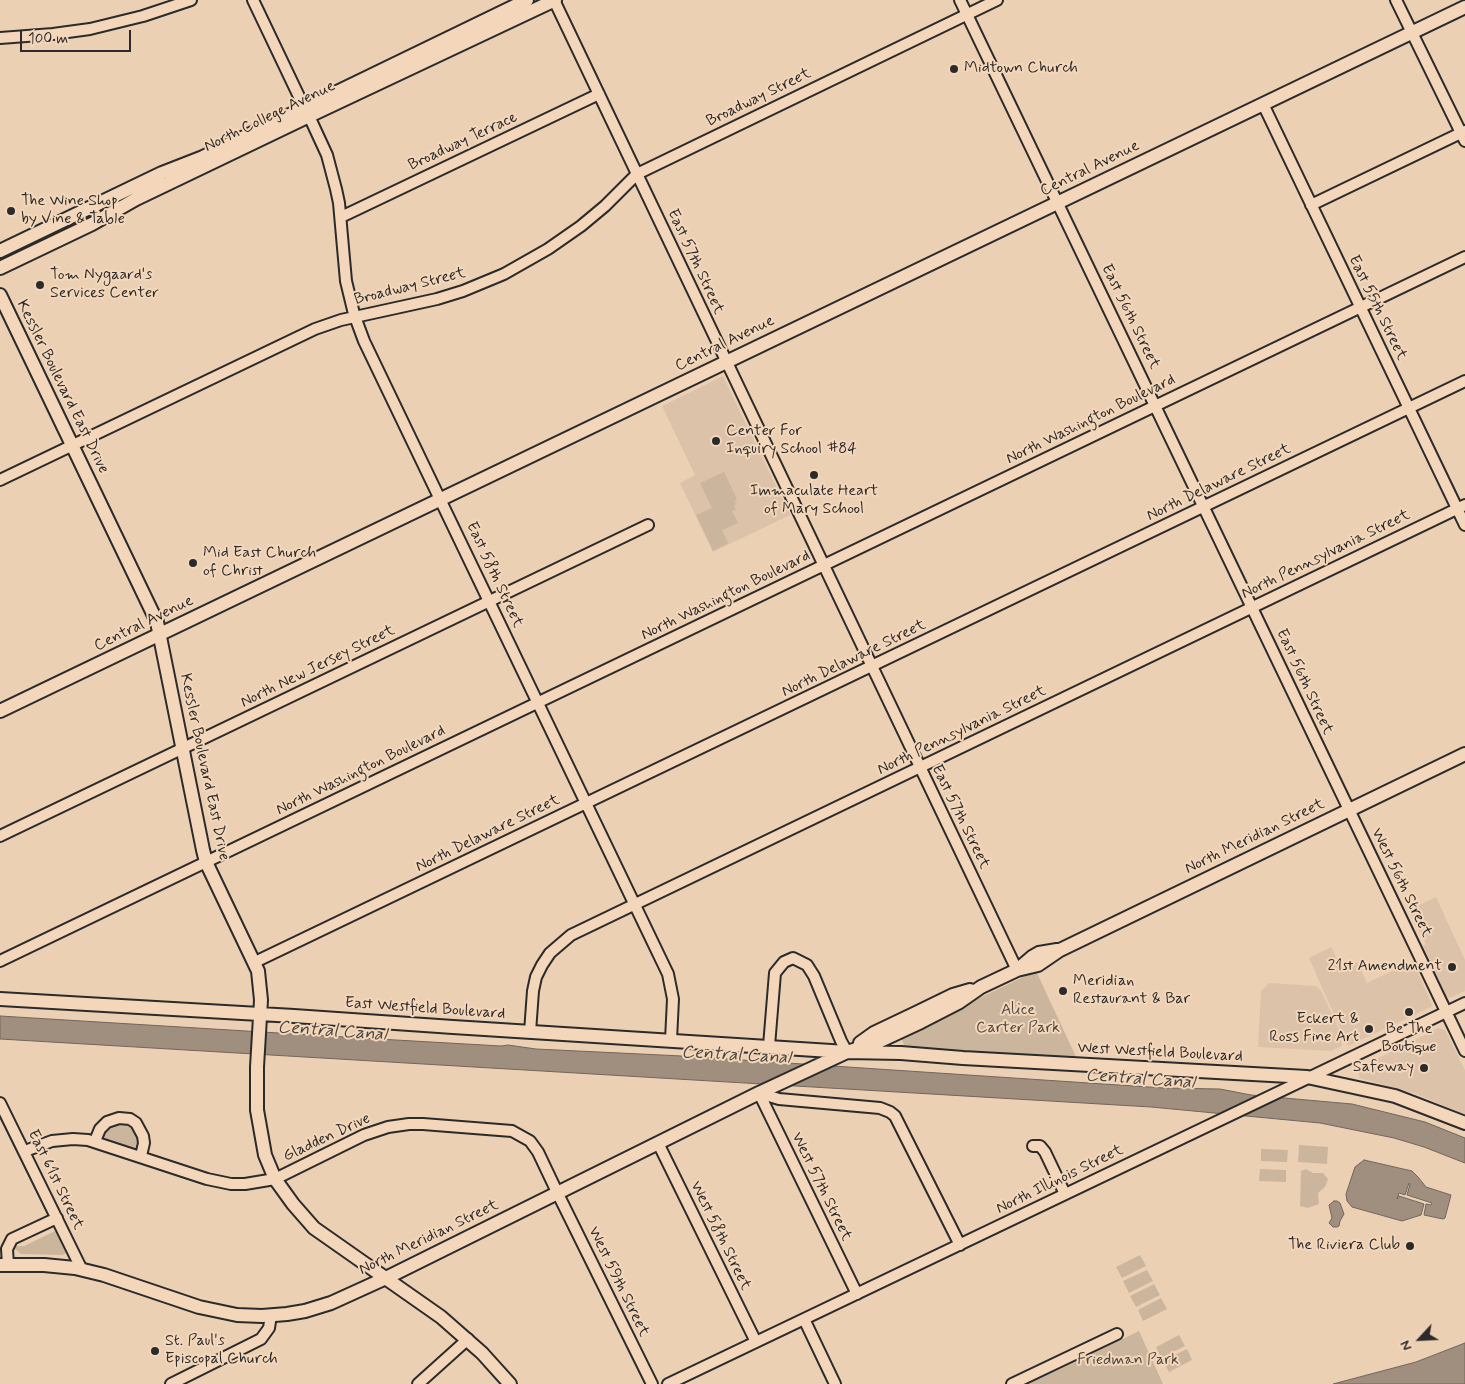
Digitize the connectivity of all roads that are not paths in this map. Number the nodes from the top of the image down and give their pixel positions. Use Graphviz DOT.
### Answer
graph roads {
  1 [pos="191,0"];
  2 [pos="253,0"];
  3 [pos="527,0"];
  4 [pos="555,0"];
  5 [pos="960,0"];
  6 [pos="997,0"];
  7 [pos="1396,0"];
  8 [pos="1465,8"];
  9 [pos="967,14"];
  10 [pos="1412,33"];
  11 [pos="0,38"];
  12 [pos="599,94"];
  13 [pos="1263,104"];
  14 [pos="307,112"];
  15 [pos="1464,135"];
  16 [pos="637,174"];
  17 [pos="1058,202"];
  18 [pos="1311,205"];
  19 [pos="340,217"];
  20 [pos="0,251"];
  21 [pos="1465,257"];
  22 [pos="0,268"];
  23 [pos="0,294"];
  24 [pos="1360,307"];
  25 [pos="355,317"];
  26 [pos="726,362"];
  27 [pos="1465,381"];
  28 [pos="1156,406"];
  29 [pos="1409,408"];
  30 [pos="72,445"];
  31 [pos="0,480"];
  32 [pos="440,500"];
  33 [pos="1205,507"];
  34 [pos="1461,507"];
  35 [pos="648,525"];
  36 [pos="1465,526"];
  37 [pos="823,566"];
  38 [pos="489,601"];
  39 [pos="1252,607"];
  40 [pos="159,634"];
  41 [pos="872,667"];
  42 [pos="538,703"];
  43 [pos="0,711"];
  44 [pos="182,749"];
  45 [pos="1465,754"];
  46 [pos="920,768"];
  47 [pos="586,804"];
  48 [pos="1349,810"];
  49 [pos="0,836"];
  50 [pos="206,862"];
  51 [pos="635,905"];
  52 [pos="0,961"];
  53 [pos="254,962"];
  54 [pos="1017,970"];
  55 [pos="981,987"];
  56 [pos="0,999"];
  57 [pos="1465,1003"];
  58 [pos="1446,1012"];
  59 [pos="261,1014"];
  60 [pos="530,1032"];
  61 [pos="896,1033"];
  62 [pos="671,1040"];
  63 [pos="769,1046"];
  64 [pos="1465,1051"];
  65 [pos="847,1052"];
  66 [pos="901,1053"];
  67 [pos="1307,1078"];
  68 [pos="759,1093"];
  69 [pos="0,1103"];
  70 [pos="1465,1123"];
  71 [pos="95,1141"];
  72 [pos="658,1143"];
  73 [pos="1033,1146"];
  74 [pos="25,1151"];
  75 [pos="141,1156"];
  76 [pos="275,1179"];
  77 [pos="557,1192"];
  78 [pos="1065,1194"];
  79 [pos="56,1218"];
  80 [pos="960,1245"];
  81 [pos="4,1265"];
  82 [pos="82,1270"];
  83 [pos="386,1278"];
  84 [pos="857,1294"];
  85 [pos="271,1316"];
  86 [pos="804,1319"];
  87 [pos="1117,1334"];
  88 [pos="468,1339"];
  89 [pos="756,1342"];
  90 [pos="171,1384"];
  91 [pos="418,1384"];
  92 [pos="510,1384"];
  93 [pos="652,1384"];
  94 [pos="668,1384"];
  95 [pos="835,1384"];
  96 [pos="1012,1384"];
  1 -- 11 [label="street"];
  2 -- 14 [label="street, East 58th Street"];
  3 -- 14 [label="main road, North College Avenue"];
  4 -- 12 [label="street, East 57th Street"];
  4 -- 14 [label="main road, North College Avenue"];
  5 -- 9 [label="street, East 56th Street"];
  6 -- 9 [label="street, Broadway Street"];
  7 -- 10 [label="street"];
  8 -- 10 [label="main road, Central Avenue"];
  9 -- 16 [label="street, Broadway Street"];
  9 -- 17 [label="street, East 56th Street"];
  10 -- 13 [label="main road, Central Avenue"];
  10 -- 15 [label="street"];
  12 -- 16 [label="street, East 57th Street"];
  12 -- 19 [label="street, Broadway Terrace"];
  13 -- 17 [label="main road, Central Avenue"];
  13 -- 18 [label="street, East 55th Street"];
  14 -- 19 [label="street, East 58th Street"];
  14 -- 20 [label="main road, North College Avenue"];
  14 -- 22 [label="main road, North College Avenue"];
  15 -- 18 [label="street"];
  16 -- 25 [label="street, Broadway Street"];
  16 -- 26 [label="street, East 57th Street"];
  17 -- 26 [label="main road, Central Avenue"];
  17 -- 28 [label="street, East 56th Street"];
  18 -- 24 [label="street, East 55th Street"];
  19 -- 25 [label="street, East 58th Street"];
  21 -- 24 [label="street, North Washington Boulevard"];
  23 -- 30 [label="main road, Kessler Boulevard East Drive"];
  24 -- 28 [label="street, North Washington Boulevard"];
  24 -- 29 [label="street, East 55th Street"];
  25 -- 30 [label="street, Broadway Street"];
  25 -- 32 [label="street, East 58th Street"];
  26 -- 32 [label="main road, Central Avenue"];
  26 -- 37 [label="street, East 57th Street"];
  27 -- 29 [label="street, North Delaware Street"];
  28 -- 33 [label="street, East 56th Street"];
  28 -- 37 [label="street, North Washington Boulevard"];
  29 -- 33 [label="street, North Delaware Street"];
  29 -- 34 [label="street, East 55th Street"];
  30 -- 31 [label="street, Broadway Street"];
  30 -- 40 [label="main road, Kessler Boulevard East Drive"];
  32 -- 38 [label="street, East 58th Street"];
  32 -- 40 [label="main road, Central Avenue"];
  33 -- 39 [label="street, East 56th Street"];
  33 -- 41 [label="street, North Delaware Street"];
  34 -- 36 [label="street, East 55th Street"];
  34 -- 39 [label="street, North Pennsylvania Street"];
  35 -- 38 [label="street, North New Jersey Street"];
  37 -- 41 [label="street, East 57th Street"];
  37 -- 42 [label="street, North Washington Boulevard"];
  38 -- 42 [label="street, East 58th Street"];
  38 -- 44 [label="street, North New Jersey Street"];
  39 -- 46 [label="street, North Pennsylvania Street"];
  39 -- 48 [label="street, East 56th Street"];
  40 -- 43 [label="main road, Central Avenue"];
  40 -- 44 [label="main road, Kessler Boulevard East Drive"];
  41 -- 46 [label="street, East 57th Street"];
  41 -- 47 [label="street, North Delaware Street"];
  42 -- 47 [label="street, East 58th Street"];
  42 -- 50 [label="street, North Washington Boulevard"];
  44 -- 49 [label="street, North New Jersey Street"];
  44 -- 50 [label="main road, Kessler Boulevard East Drive"];
  45 -- 48 [label="main road, North Meridian Street"];
  46 -- 51 [label="street, North Pennsylvania Street"];
  46 -- 54 [label="street, East 57th Street"];
  47 -- 51 [label="street, East 58th Street"];
  47 -- 53 [label="street, North Delaware Street"];
  48 -- 54 [label="main road, North Meridian Street"];
  48 -- 58 [label="street, West 56th Street"];
  50 -- 52 [label="street, North Washington Boulevard"];
  50 -- 53 [label="main road, Kessler Boulevard East Drive"];
  51 -- 60 [label="street, North Pennsylvania Street"];
  51 -- 62 [label="street, East 58th Street"];
  53 -- 59 [label="main road, Kessler Boulevard East Drive"];
  54 -- 55 [label="main road, North Meridian Street"];
  55 -- 61 [label="main road, North Meridian Street"];
  55 -- 65 [label="main road, North Meridian Street"];
  56 -- 59 [label="main road, East Westfield Boulevard"];
  57 -- 58 [label="street, North Illinois Street"];
  58 -- 64 [label="street, West 56th Street"];
  58 -- 67 [label="street, North Illinois Street"];
  59 -- 60 [label="main road, East Westfield Boulevard"];
  59 -- 76 [label="main road, Kessler Boulevard East Drive"];
  60 -- 62 [label="main road, East Westfield Boulevard"];
  61 -- 65 [label="main road, North Meridian Street"];
  61 -- 66 [label="main road"];
  62 -- 63 [label="main road, East Westfield Boulevard"];
  63 -- 65 [label="main road, East Westfield Boulevard"];
  63 -- 65 [label="street"];
  65 -- 66 [label="main road, West Westfield Boulevard"];
  65 -- 68 [label="main road, North Meridian Street"];
  66 -- 67 [label="main road, West Westfield Boulevard"];
  67 -- 70 [label="main road, West Westfield Boulevard"];
  67 -- 78 [label="street, North Illinois Street"];
  68 -- 72 [label="main road, North Meridian Street"];
  68 -- 80 [label="street"];
  68 -- 84 [label="street, West 57th Street"];
  69 -- 74 [label="street, East 61st Street"];
  71 -- 74 [label="street, Gladden Drive"];
  71 -- 75 [label="street, Gladden Drive"];
  71 -- 75 [label="street"];
  72 -- 77 [label="main road, North Meridian Street"];
  72 -- 89 [label="street, West 58th Street"];
  73 -- 78 [label="street"];
  74 -- 79 [label="street, East 61st Street"];
  75 -- 76 [label="street, Gladden Drive"];
  76 -- 77 [label="street, Gladden Drive"];
  76 -- 83 [label="main road, Kessler Boulevard East Drive"];
  77 -- 83 [label="main road, North Meridian Street"];
  77 -- 93 [label="street, West 59th Street"];
  78 -- 80 [label="street, North Illinois Street"];
  79 -- 81 [label="street"];
  79 -- 82 [label="street, East 61st Street"];
  80 -- 84 [label="street, North Illinois Street"];
  81 -- 82 [label="main road, North Meridian Street"];
  82 -- 85 [label="main road, North Meridian Street"];
  83 -- 85 [label="main road, North Meridian Street"];
  83 -- 88 [label="main road, Kessler Boulevard East Drive"];
  84 -- 86 [label="street, North Illinois Street"];
  85 -- 90 [label="street"];
  86 -- 89 [label="street, North Illinois Street"];
  86 -- 95 [label="street"];
  87 -- 96 [label="street"];
  88 -- 91 [label="street"];
  88 -- 92 [label="main road, Kessler Boulevard East Drive"];
  89 -- 94 [label="street, North Illinois Street"];
}
